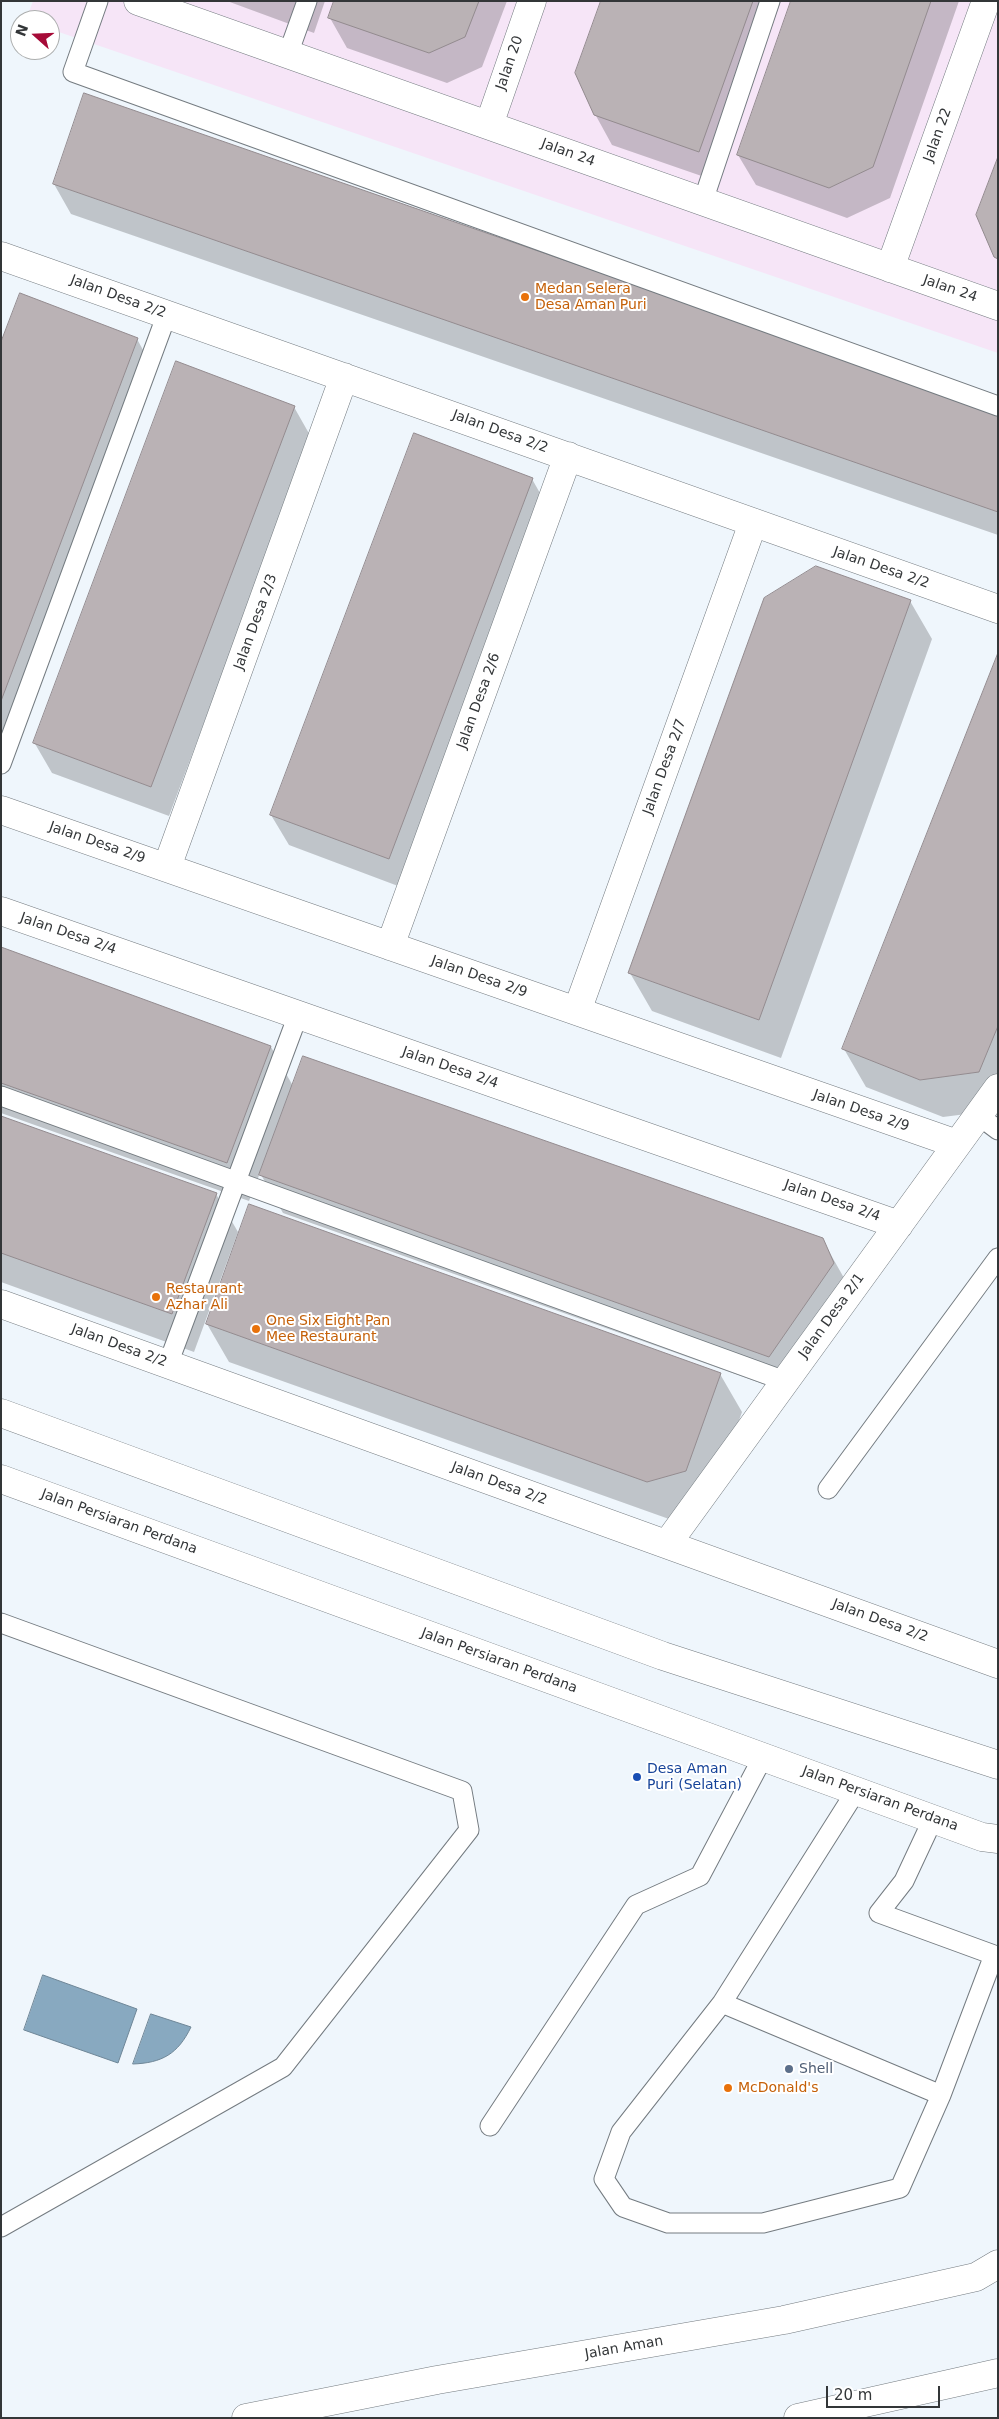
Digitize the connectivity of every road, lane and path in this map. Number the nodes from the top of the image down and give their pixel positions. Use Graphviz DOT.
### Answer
graph roads {
  1 [pos="98,1"];
  2 [pos="138,1"];
  3 [pos="307,1"];
  4 [pos="532,1"];
  5 [pos="770,1"];
  6 [pos="986,1"];
  7 [pos="288,54"];
  8 [pos="489,125"];
  9 [pos="704,201"];
  10 [pos="1,256"];
  11 [pos="890,268"];
  12 [pos="998,306"];
  13 [pos="167,314"];
  14 [pos="344,377"];
  15 [pos="998,406"];
  16 [pos="568,456"];
  17 [pos="753,523"];
  18 [pos="998,609"];
  19 [pos="1,764"];
  20 [pos="1,810"];
  21 [pos="167,867"];
  22 [pos="1,911"];
  23 [pos="390,946"];
  24 [pos="578,1011"];
  25 [pos="298,1015"];
  26 [pos="998,1088"];
  27 [pos="1,1096"];
  28 [pos="988,1123"];
  29 [pos="957,1144"];
  30 [pos="237,1180"];
  31 [pos="898,1225"];
  32 [pos="998,1258"];
  33 [pos="1,1304"];
  34 [pos="168,1364"];
  35 [pos="785,1381"];
  36 [pos="1,1413"];
  37 [pos="1,1479"];
  38 [pos="828,1489"];
  39 [pos="667,1544"];
  40 [pos="1,1623"];
  41 [pos="998,1664"];
  42 [pos="763,1757"];
  43 [pos="998,1765"];
  44 [pos="856,1791"];
  45 [pos="933,1819"];
  46 [pos="992,1840"];
  47 [pos="722,2003"];
  48 [pos="941,2095"];
  49 [pos="490,2126"];
  50 [pos="1,2228"];
  51 [pos="998,2264"];
  52 [pos="998,2373"];
  53 [pos="246,2418"];
  54 [pos="798,2418"];
  1 -- 15 [label="lane"];
  2 -- 7 [label="street, Jalan 24"];
  3 -- 7 [label="lane"];
  4 -- 8 [label="street, Jalan 20"];
  5 -- 9 [label="lane"];
  6 -- 11 [label="street, Jalan 22"];
  7 -- 8 [label="street, Jalan 24"];
  8 -- 9 [label="street, Jalan 24"];
  9 -- 11 [label="street, Jalan 24"];
  10 -- 13 [label="street, Jalan Desa 2/2"];
  11 -- 12 [label="street, Jalan 24"];
  13 -- 14 [label="street, Jalan Desa 2/2"];
  13 -- 19 [label="lane"];
  14 -- 16 [label="street, Jalan Desa 2/2"];
  14 -- 21 [label="street, Jalan Desa 2/3"];
  16 -- 17 [label="street, Jalan Desa 2/2"];
  16 -- 23 [label="street, Jalan Desa 2/6"];
  17 -- 18 [label="street, Jalan Desa 2/2"];
  17 -- 24 [label="street, Jalan Desa 2/7"];
  20 -- 21 [label="street, Jalan Desa 2/9"];
  21 -- 23 [label="street, Jalan Desa 2/9"];
  22 -- 25 [label="street, Jalan Desa 2/4"];
  23 -- 24 [label="street, Jalan Desa 2/9"];
  24 -- 29 [label="street, Jalan Desa 2/9"];
  25 -- 30 [label="lane"];
  25 -- 31 [label="street, Jalan Desa 2/4"];
  26 -- 28 [label="street, Jalan Desa 2/1"];
  27 -- 30 [label="lane"];
  28 -- 29 [label="street, Jalan Desa 2/1"];
  29 -- 31 [label="street, Jalan Desa 2/1"];
  30 -- 34 [label="lane"];
  30 -- 35 [label="lane"];
  31 -- 35 [label="street, Jalan Desa 2/1"];
  32 -- 38 [label="lane"];
  33 -- 34 [label="street, Jalan Desa 2/2"];
  34 -- 39 [label="street, Jalan Desa 2/2"];
  35 -- 39 [label="street, Jalan Desa 2/1"];
  36 -- 43 [label="street"];
  37 -- 42 [label="street, Jalan Persiaran Perdana"];
  39 -- 41 [label="street, Jalan Desa 2/2"];
  40 -- 50 [label="lane"];
  42 -- 44 [label="street, Jalan Persiaran Perdana"];
  42 -- 49 [label="lane"];
  44 -- 45 [label="street, Jalan Persiaran Perdana"];
  44 -- 47 [label="lane"];
  45 -- 46 [label="street, Jalan Persiaran Perdana"];
  45 -- 48 [label="lane"];
  47 -- 48 [label="lane"];
  47 -- 48 [label="lane"];
  51 -- 53 [label="street, Jalan Aman"];
  52 -- 54 [label="street"];
}
